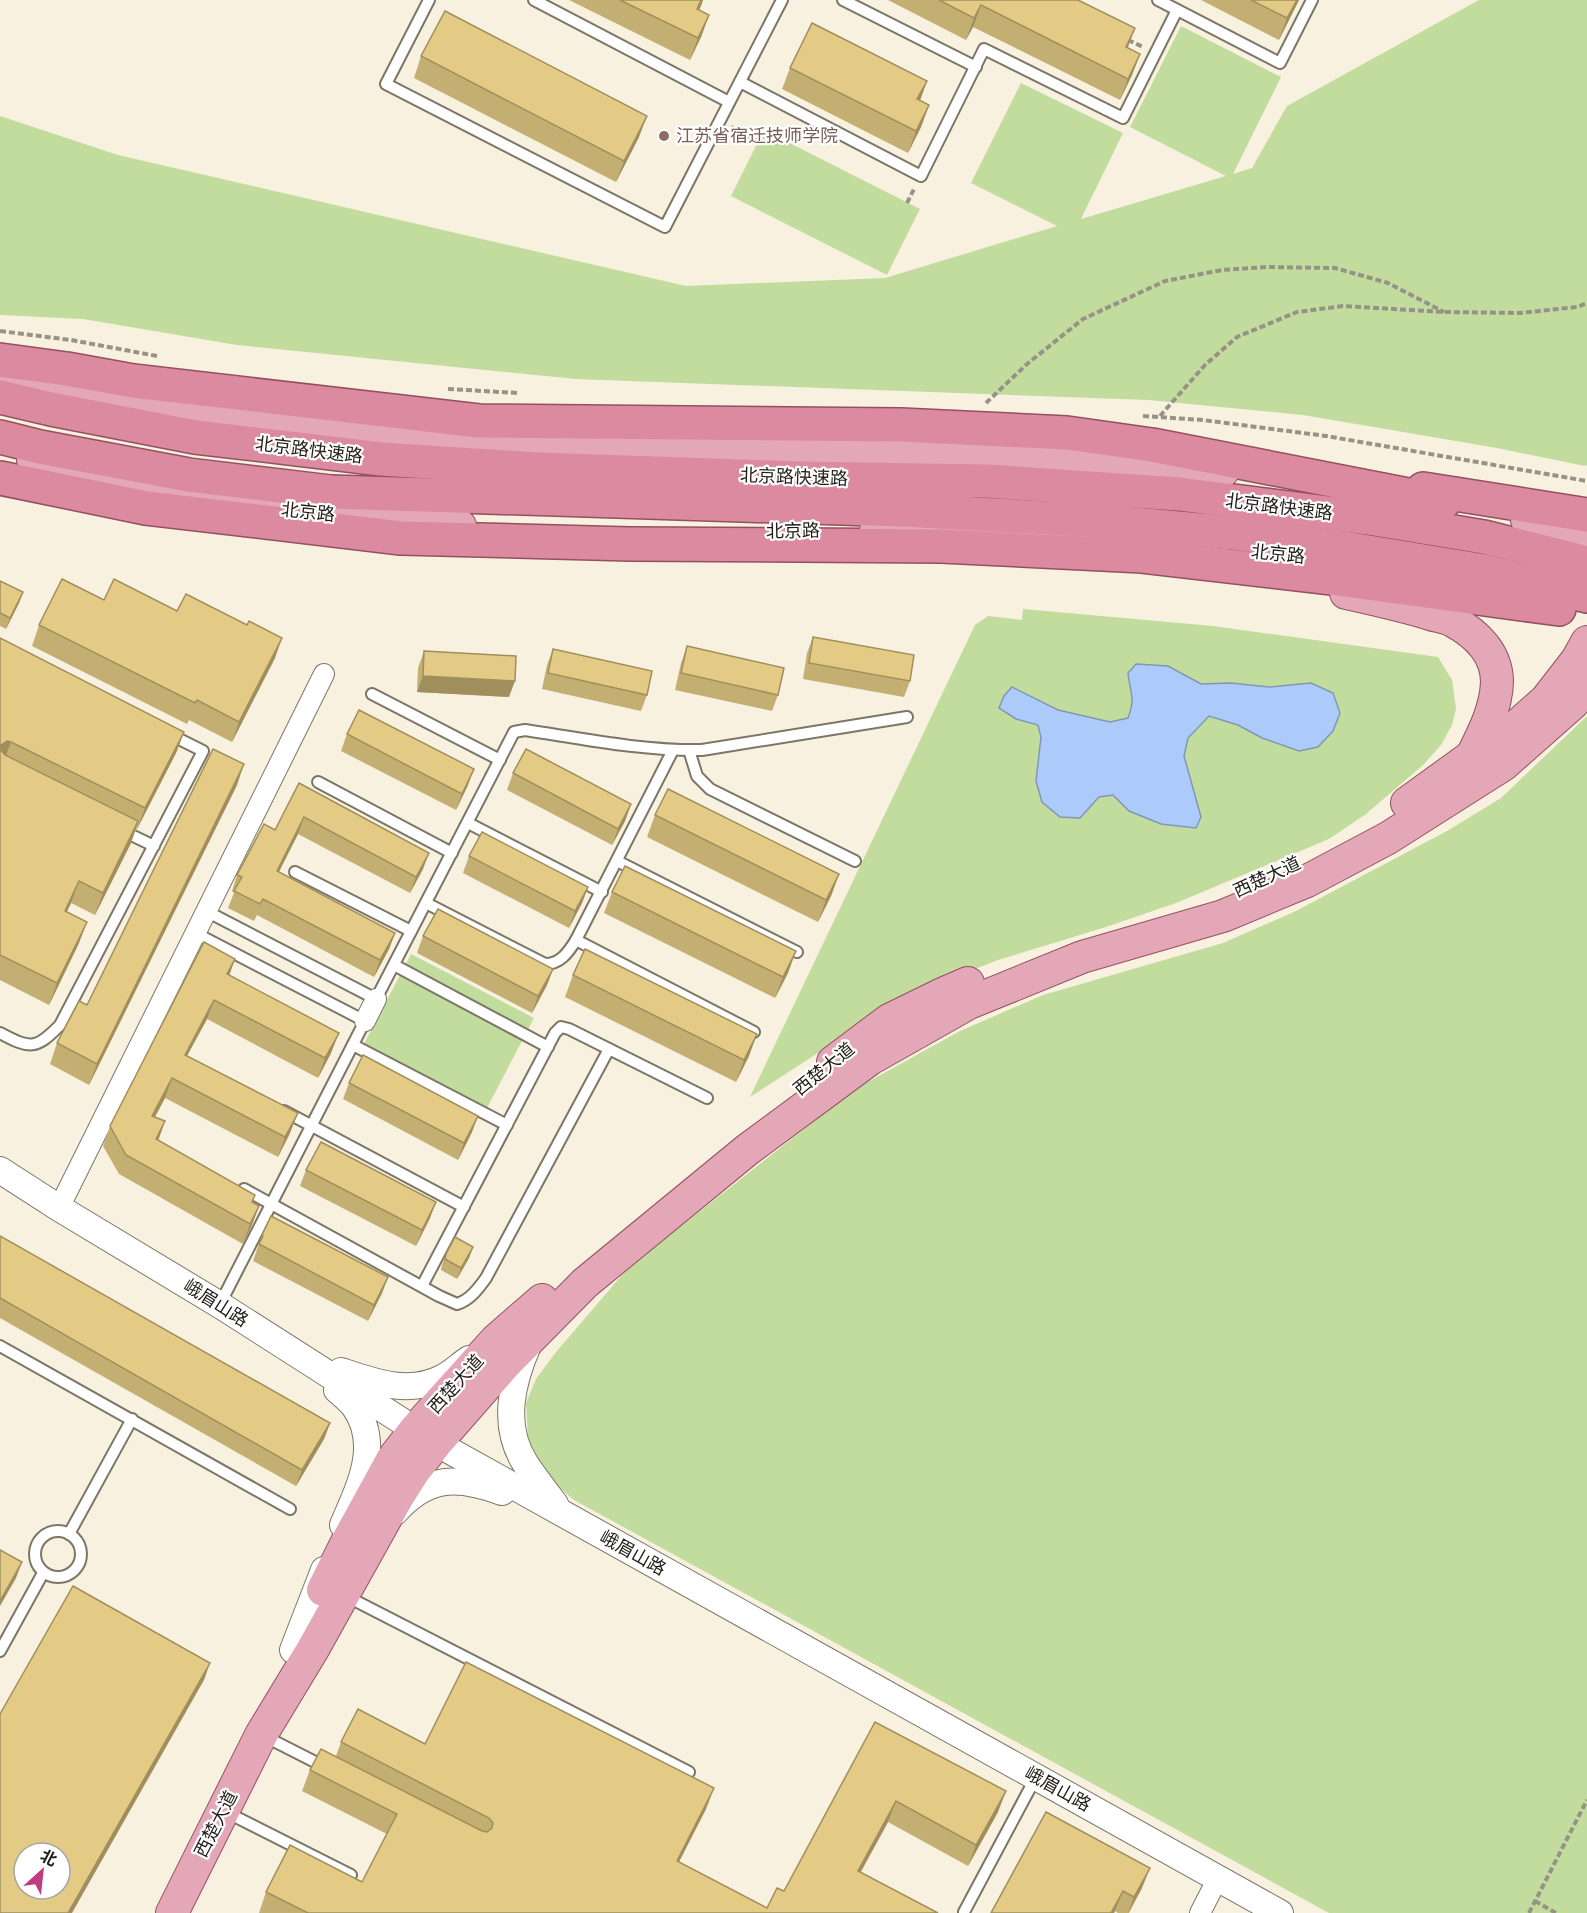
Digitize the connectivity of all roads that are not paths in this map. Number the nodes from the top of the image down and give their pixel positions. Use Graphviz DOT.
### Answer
graph roads {
  1 [pos="429,0"];
  2 [pos="534,0"];
  3 [pos="782,0"];
  4 [pos="843,0"];
  5 [pos="1158,0"];
  6 [pos="1312,0"];
  7 [pos="1177,10"];
  8 [pos="976,67"];
  9 [pos="740,82"];
  10 [pos="729,102"];
  11 [pos="0,360"];
  12 [pos="0,377"];
  13 [pos="0,397"];
  14 [pos="0,437"];
  15 [pos="0,452"];
  16 [pos="1193,453"];
  17 [pos="0,478"];
  18 [pos="1444,502"];
  19 [pos="1587,515"];
  20 [pos="1587,534"];
  21 [pos="1587,562"];
  22 [pos="1249,569"];
  23 [pos="1587,596"];
  24 [pos="1587,604"];
  25 [pos="1587,615"];
  26 [pos="1587,642"];
  27 [pos="324,674"];
  28 [pos="1587,688"];
  29 [pos="372,694"];
  30 [pos="907,717"];
  31 [pos="160,730"];
  32 [pos="673,750"];
  33 [pos="689,750"];
  34 [pos="1472,756"];
  35 [pos="500,760"];
  36 [pos="318,782"];
  37 [pos="468,822"];
  38 [pos="113,826"];
  39 [pos="154,846"];
  40 [pos="452,853"];
  41 [pos="617,861"];
  42 [pos="855,861"];
  43 [pos="295,872"];
  44 [pos="602,892"];
  45 [pos="426,903"];
  46 [pos="206,911"];
  47 [pos="411,932"];
  48 [pos="195,933"];
  49 [pos="576,940"];
  50 [pos="797,952"];
  51 [pos="394,965"];
  52 [pos="376,999"];
  53 [pos="365,1021"];
  54 [pos="754,1032"];
  55 [pos="0,1033"];
  56 [pos="353,1045"];
  57 [pos="548,1047"];
  58 [pos="609,1049"];
  59 [pos="706,1098"];
  60 [pos="271,1104"];
  61 [pos="507,1125"];
  62 [pos="312,1126"];
  63 [pos="0,1170"];
  64 [pos="231,1182"];
  65 [pos="271,1203"];
  66 [pos="464,1207"];
  67 [pos="59,1208"];
  68 [pos="422,1286"];
  69 [pos="220,1305"];
  70 [pos="532,1336"];
  71 [pos="496,1340"];
  72 [pos="0,1346"];
  73 [pos="304,1359"];
  74 [pos="132,1419"];
  75 [pos="425,1436"];
  76 [pos="291,1509"];
  77 [pos="560,1512"];
  78 [pos="379,1531"];
  79 [pos="69,1534"];
  80 [pos="43,1573"];
  81 [pos="344,1594"];
  82 [pos="0,1650"];
  83 [pos="293,1650"];
  84 [pos="261,1735"];
  85 [pos="334,1772"];
  86 [pos="689,1772"];
  87 [pos="1036,1777"];
  88 [pos="223,1810"];
  89 [pos="351,1875"];
  90 [pos="1218,1878"];
  91 [pos="964,1912"];
  92 [pos="172,1913"];
  93 [pos="1200,1913"];
  94 [pos="1280,1913"];
  1 -- 10 [label="lane"];
  2 -- 10 [label="lane"];
  3 -- 9 [label="lane"];
  4 -- 8 [label="lane"];
  5 -- 7 [label="lane"];
  6 -- 7 [label="lane"];
  7 -- 8 [label="lane"];
  8 -- 9 [label="lane"];
  9 -- 10 [label="lane"];
  11 -- 16 [label="highway"];
  12 -- 18 [label="main road"];
  13 -- 21 [label="highway, 北京路快速路"];
  14 -- 23 [label="highway, 北京路快速路"];
  15 -- 24 [label="main road, 北京路"];
  16 -- 18 [label="highway"];
  16 -- 19 [label="highway"];
  17 -- 22 [label="highway"];
  18 -- 20 [label="main road"];
  22 -- 25 [label="highway"];
  22 -- 34 [label="main road"];
  26 -- 34 [label="main road, 西楚大道"];
  27 -- 46 [label="street"];
  28 -- 70 [label="main road, 西楚大道"];
  29 -- 35 [label="lane"];
  30 -- 33 [label="lane"];
  31 -- 39 [label="lane"];
  32 -- 33 [label="lane"];
  32 -- 35 [label="lane"];
  32 -- 41 [label="lane"];
  33 -- 42 [label="lane"];
  34 -- 71 [label="main road, 西楚大道"];
  35 -- 37 [label="lane"];
  36 -- 40 [label="lane"];
  37 -- 40 [label="lane"];
  37 -- 44 [label="lane"];
  38 -- 39 [label="lane"];
  39 -- 55 [label="lane"];
  40 -- 45 [label="lane"];
  41 -- 44 [label="lane"];
  41 -- 50 [label="lane"];
  43 -- 47 [label="lane"];
  44 -- 49 [label="lane"];
  45 -- 47 [label="lane"];
  45 -- 49 [label="lane"];
  46 -- 48 [label="street"];
  46 -- 52 [label="lane"];
  47 -- 51 [label="lane"];
  48 -- 53 [label="lane"];
  48 -- 67 [label="street"];
  49 -- 54 [label="lane"];
  51 -- 52 [label="lane"];
  51 -- 57 [label="lane"];
  52 -- 53 [label="street"];
  53 -- 56 [label="lane"];
  56 -- 61 [label="lane"];
  56 -- 62 [label="lane"];
  57 -- 58 [label="lane"];
  57 -- 61 [label="lane"];
  58 -- 59 [label="lane"];
  58 -- 68 [label="lane"];
  60 -- 62 [label="lane"];
  61 -- 66 [label="lane"];
  62 -- 65 [label="lane"];
  62 -- 66 [label="lane"];
  63 -- 67 [label="street, 峨眉山路"];
  64 -- 65 [label="lane"];
  65 -- 68 [label="lane"];
  65 -- 69 [label="lane"];
  66 -- 68 [label="lane"];
  67 -- 69 [label="street, 峨眉山路"];
  69 -- 73 [label="street, 峨眉山路"];
  70 -- 75 [label="main road, 西楚大道"];
  70 -- 77 [label="street"];
  71 -- 73 [label="street"];
  71 -- 75 [label="main road, 西楚大道"];
  72 -- 74 [label="lane"];
  73 -- 75 [label="street, 峨眉山路"];
  73 -- 83 [label="street"];
  74 -- 76 [label="lane"];
  74 -- 79 [label="lane"];
  75 -- 77 [label="street, 峨眉山路"];
  75 -- 78 [label="main road, 西楚大道"];
  75 -- 83 [label="main road, 西楚大道"];
  77 -- 78 [label="street"];
  77 -- 87 [label="street, 峨眉山路"];
  78 -- 81 [label="main road, 西楚大道"];
  79 -- 80 [label="lane"];
  79 -- 80 [label="lane"];
  80 -- 82 [label="lane"];
  81 -- 84 [label="main road, 西楚大道"];
  81 -- 86 [label="lane"];
  83 -- 84 [label="main road, 西楚大道"];
  84 -- 85 [label="lane"];
  84 -- 88 [label="main road, 西楚大道"];
  87 -- 90 [label="street, 峨眉山路"];
  87 -- 91 [label="lane"];
  88 -- 89 [label="lane"];
  88 -- 92 [label="main road, 西楚大道"];
  90 -- 93 [label="street"];
  90 -- 94 [label="street, 峨眉山路"];
}
